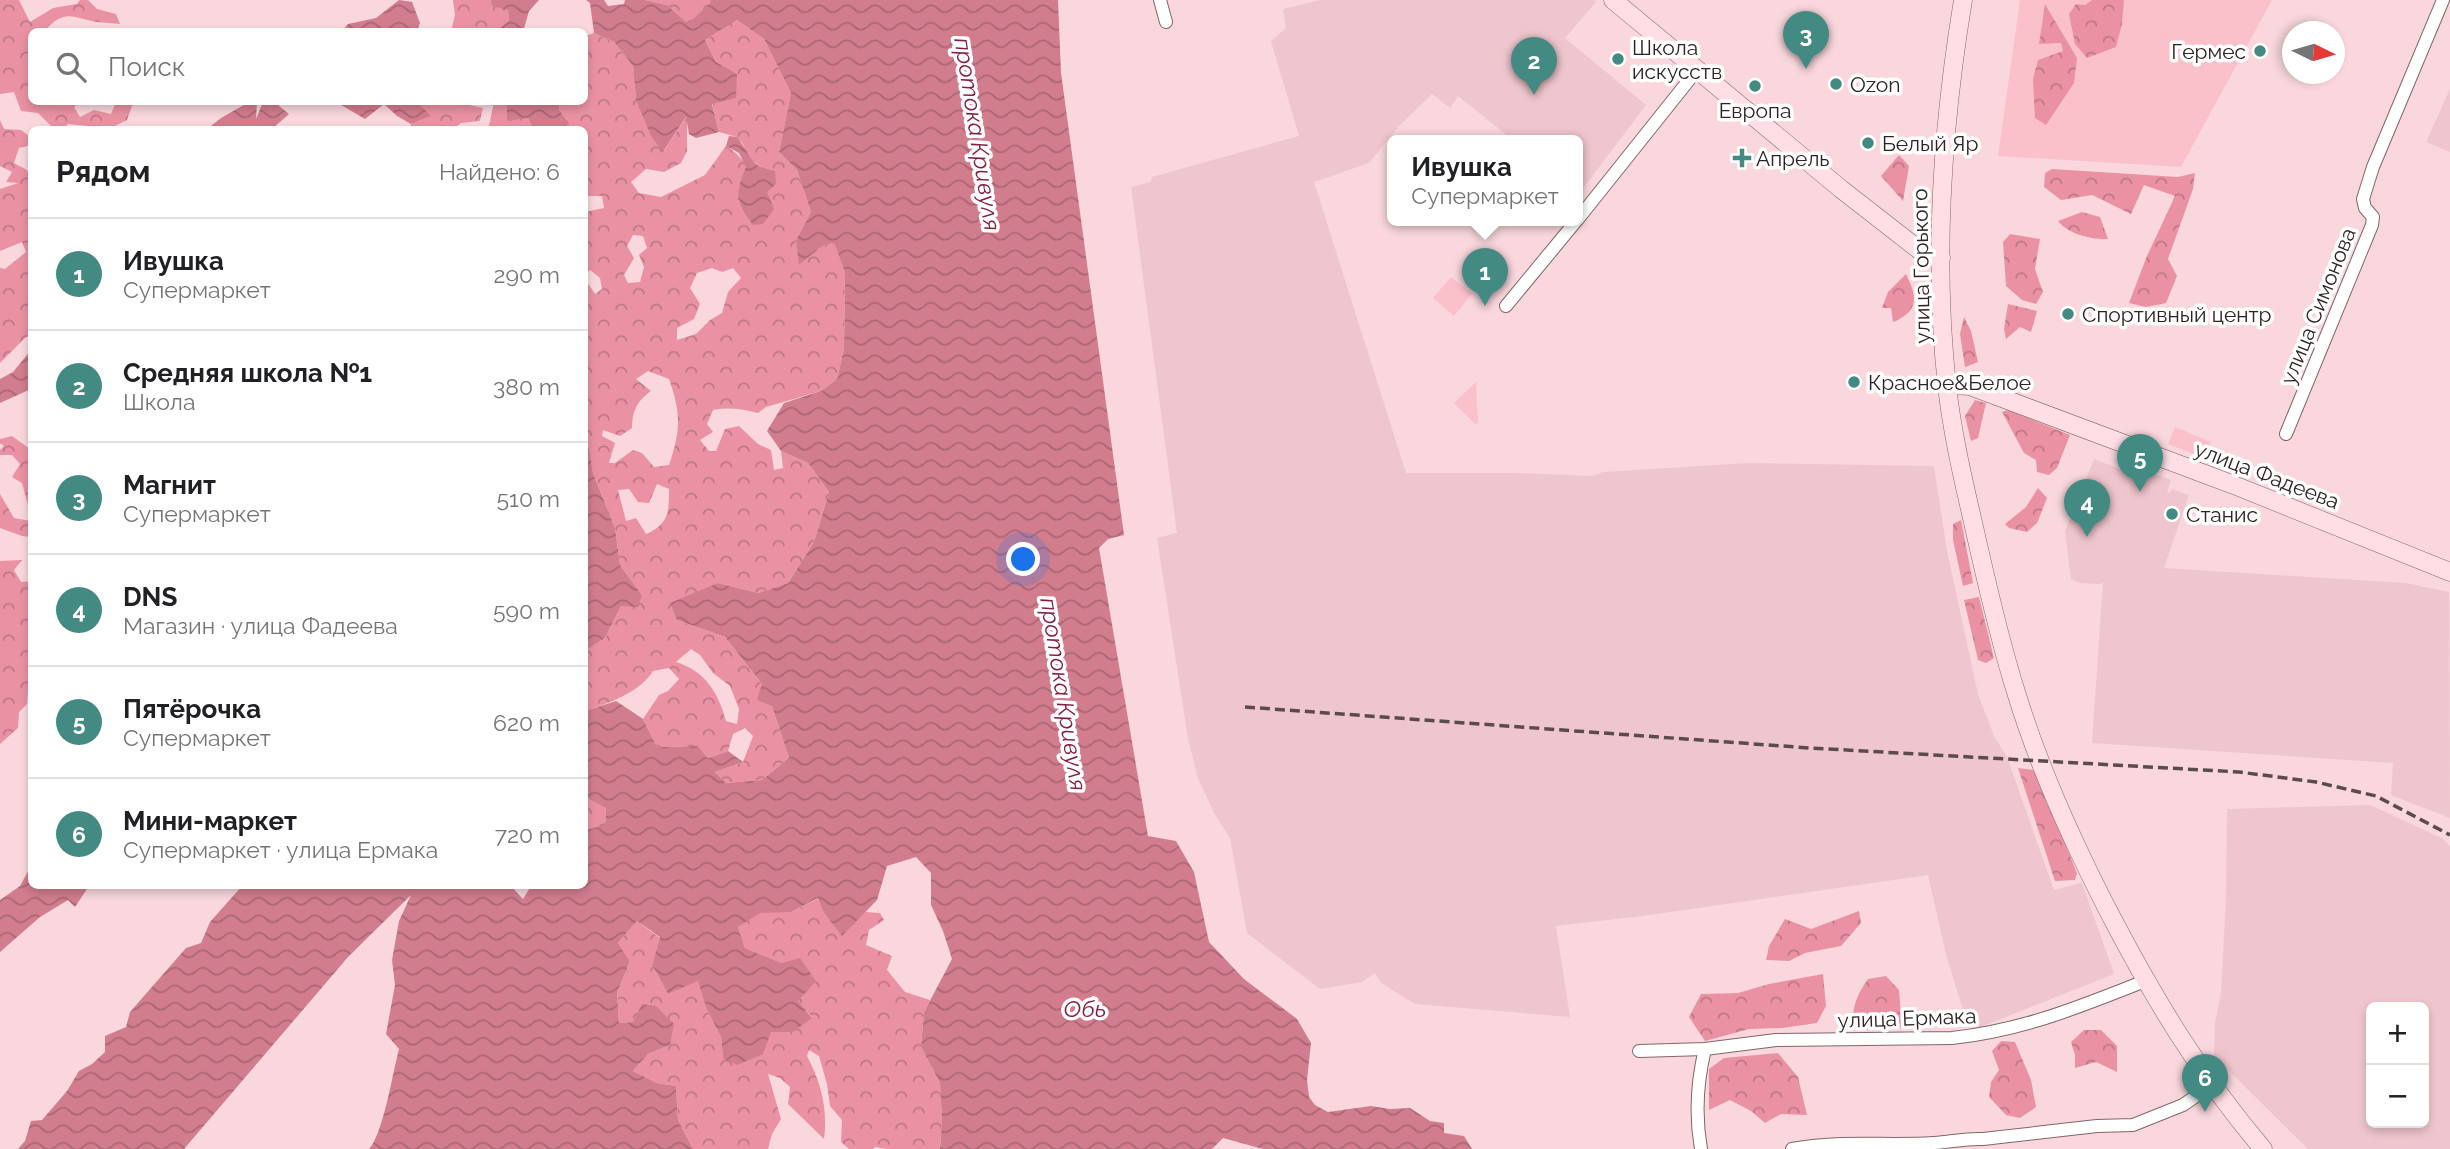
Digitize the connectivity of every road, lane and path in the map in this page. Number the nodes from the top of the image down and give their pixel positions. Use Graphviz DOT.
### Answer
graph roads {
  1 [pos="1160,0"];
  2 [pos="1613,0"];
  3 [pos="1963,0"];
  4 [pos="2443,0"];
  5 [pos="1166,22"];
  6 [pos="1697,70"];
  7 [pos="1583,212"];
  8 [pos="1572,226"];
  9 [pos="1941,258"];
  10 [pos="1506,306"];
  11 [pos="1947,385"];
  12 [pos="2286,434"];
  13 [pos="2450,572"];
  14 [pos="2145,981"];
  15 [pos="1705,1049"];
  16 [pos="1639,1051"];
  17 [pos="2212,1085"];
  18 [pos="1701,1149"];
  19 [pos="1792,1149"];
  20 [pos="2263,1149"];
  1 -- 5 [label="street"];
  2 -- 6 [label="street"];
  3 -- 9 [label="street, улица Горького"];
  4 -- 12 [label="street, улица Симонова"];
  6 -- 7 [label="street"];
  6 -- 9 [label="street"];
  8 -- 10 [label="street"];
  9 -- 11 [label="street, улица Горького"];
  11 -- 13 [label="street, улица Фадеева"];
  11 -- 14 [label="street, улица Горького"];
  14 -- 15 [label="street, улица Ермака"];
  14 -- 17 [label="street, улица Горького"];
  15 -- 16 [label="street, улица Ермака"];
  15 -- 18 [label="street"];
  17 -- 19 [label="street"];
  17 -- 20 [label="street, улица Горького"];
}
